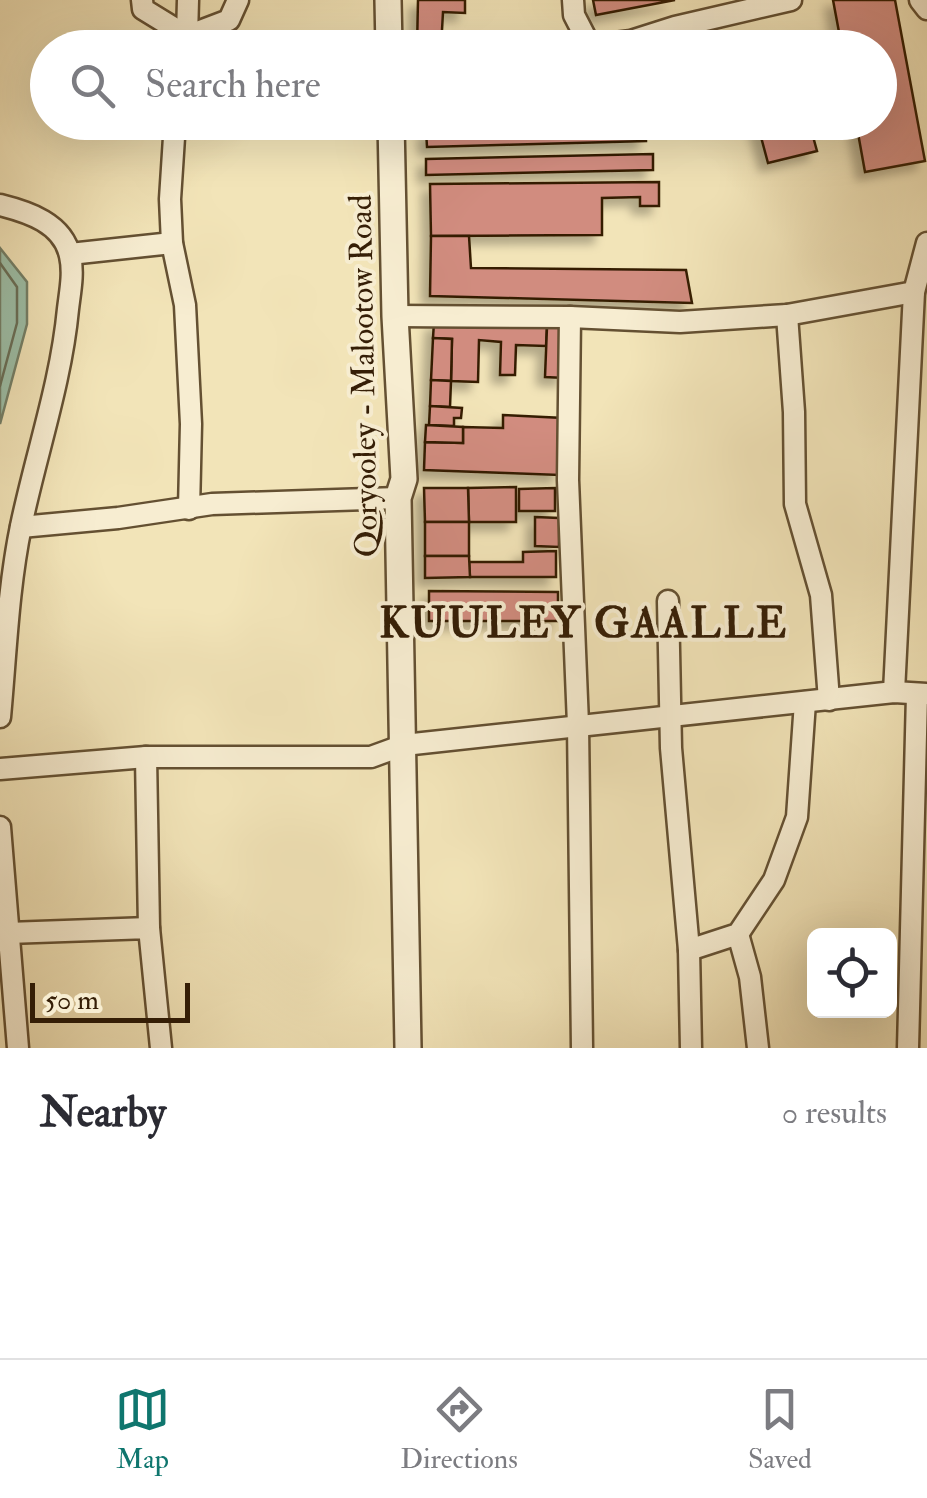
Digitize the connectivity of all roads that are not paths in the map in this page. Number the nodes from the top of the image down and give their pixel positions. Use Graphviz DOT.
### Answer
graph roads {
  1 [pos="142,0"];
  2 [pos="188,0"];
  3 [pos="238,0"];
  4 [pos="388,0"];
  5 [pos="573,0"];
  6 [pos="791,0"];
  7 [pos="923,1"];
  8 [pos="927,10"];
  9 [pos="171,30"];
  10 [pos="187,30"];
  11 [pos="209,30"];
  12 [pos="389,30"];
  13 [pos="582,30"];
  14 [pos="666,30"];
  15 [pos="174,140"];
  16 [pos="391,140"];
  17 [pos="0,205"];
  18 [pos="927,243"];
  19 [pos="172,244"];
  20 [pos="70,254"];
  21 [pos="914,292"];
  22 [pos="395,316"];
  23 [pos="787,316"];
  24 [pos="570,317"];
  25 [pos="918,440"];
  26 [pos="398,498"];
  27 [pos="190,509"];
  28 [pos="21,526"];
  29 [pos="6,578"];
  30 [pos="668,600"];
  31 [pos="894,692"];
  32 [pos="922,694"];
  33 [pos="830,700"];
  34 [pos="805,702"];
  35 [pos="0,717"];
  36 [pos="671,717"];
  37 [pos="578,724"];
  38 [pos="404,744"];
  39 [pos="146,757"];
  40 [pos="0,768"];
  41 [pos="0,828"];
  42 [pos="149,928"];
  43 [pos="8,933"];
  44 [pos="738,934"];
  45 [pos="690,950"];
  46 [pos="18,1048"];
  47 [pos="161,1048"];
  48 [pos="408,1048"];
  49 [pos="582,1048"];
  50 [pos="691,1048"];
  51 [pos="758,1048"];
  52 [pos="908,1048"];
  1 -- 9 [label="street"];
  2 -- 10 [label="street"];
  3 -- 11 [label="street"];
  4 -- 12 [label="street"];
  5 -- 13 [label="street"];
  6 -- 14 [label="street"];
  7 -- 8 [label="street"];
  15 -- 19 [label="street"];
  16 -- 22 [label="street, Qoryooley - Malootow Road"];
  17 -- 20 [label="street"];
  18 -- 21 [label="street"];
  19 -- 20 [label="street"];
  19 -- 27 [label="street"];
  20 -- 28 [label="street"];
  21 -- 23 [label="street"];
  21 -- 25 [label="street"];
  22 -- 24 [label="street"];
  22 -- 26 [label="street, Qoryooley - Malootow Road"];
  23 -- 24 [label="street"];
  23 -- 33 [label="street"];
  24 -- 37 [label="street"];
  25 -- 31 [label="street"];
  26 -- 27 [label="street"];
  26 -- 38 [label="street, Qoryooley - Malootow Road"];
  27 -- 28 [label="street"];
  28 -- 29 [label="street"];
  29 -- 35 [label="street"];
  30 -- 36 [label="street"];
  31 -- 32 [label="street"];
  31 -- 33 [label="street"];
  32 -- 52 [label="street"];
  33 -- 34 [label="street"];
  34 -- 36 [label="street"];
  34 -- 44 [label="street"];
  36 -- 37 [label="street"];
  36 -- 45 [label="street"];
  37 -- 38 [label="street"];
  37 -- 49 [label="street"];
  38 -- 39 [label="street"];
  38 -- 48 [label="street, Qoryooley - Malootow Road"];
  39 -- 40 [label="street"];
  39 -- 42 [label="street"];
  41 -- 43 [label="street"];
  42 -- 43 [label="street"];
  42 -- 47 [label="street"];
  43 -- 46 [label="street"];
  44 -- 45 [label="street"];
  44 -- 51 [label="street"];
  45 -- 50 [label="street"];
}
